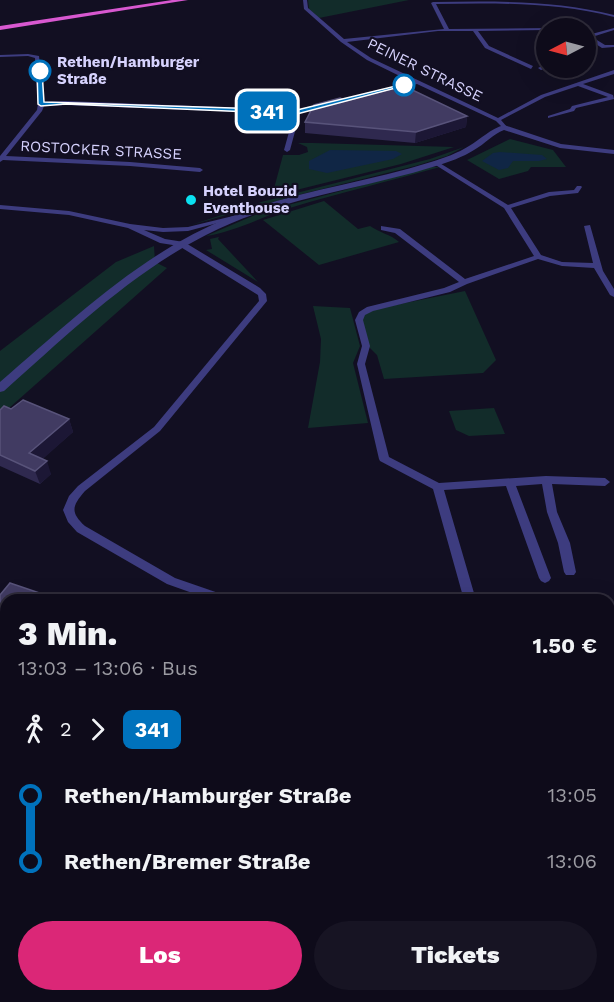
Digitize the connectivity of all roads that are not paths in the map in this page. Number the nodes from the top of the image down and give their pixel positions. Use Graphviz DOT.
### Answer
graph roads {
  1 [pos="174,0"];
  2 [pos="184,0"];
  3 [pos="305,0"];
  4 [pos="614,16"];
  5 [pos="0,27"];
  6 [pos="474,29"];
  7 [pos="536,29"];
  8 [pos="614,29"];
  9 [pos="447,30"];
  10 [pos="596,33"];
  11 [pos="343,41"];
  12 [pos="596,44"];
  13 [pos="614,46"];
  14 [pos="0,56"];
  15 [pos="531,67"];
  16 [pos="614,72"];
  17 [pos="417,82"];
  18 [pos="578,84"];
  19 [pos="614,97"];
  20 [pos="41,104"];
  21 [pos="297,112"];
  22 [pos="550,117"];
  23 [pos="502,127"];
  24 [pos="287,150"];
  25 [pos="614,152"];
  26 [pos="0,159"];
  27 [pos="436,163"];
  28 [pos="200,170"];
  29 [pos="579,187"];
  30 [pos="0,207"];
  31 [pos="507,207"];
  32 [pos="236,218"];
  33 [pos="130,226"];
  34 [pos="588,226"];
  35 [pos="384,228"];
  36 [pos="163,230"];
  37 [pos="181,244"];
  38 [pos="538,257"];
  39 [pos="598,266"];
  40 [pos="464,282"];
  41 [pos="614,295"];
  42 [pos="0,387"];
  43 [pos="546,480"];
  44 [pos="510,482"];
  45 [pos="605,482"];
  46 [pos="438,487"];
  47 [pos="570,572"];
  48 [pos="545,578"];
  49 [pos="209,594"];
  50 [pos="468,594"];
  1 -- 5 [label="highway"];
  2 -- 5 [label="highway"];
  3 -- 11 [label="street, PEINER STRASSE"];
  4 -- 9 [label="street"];
  6 -- 7 [label="street"];
  6 -- 9 [label="street"];
  6 -- 15 [label="street"];
  8 -- 10 [label="street"];
  9 -- 11 [label="street"];
  11 -- 17 [label="street, PEINER STRASSE"];
  12 -- 13 [label="street"];
  14 -- 20 [label="street"];
  16 -- 18 [label="street"];
  17 -- 21 [label="street"];
  17 -- 23 [label="street, PEINER STRASSE"];
  18 -- 19 [label="street"];
  18 -- 23 [label="street"];
  19 -- 22 [label="street"];
  20 -- 21 [label="street"];
  20 -- 26 [label="street"];
  21 -- 24 [label="street"];
  23 -- 25 [label="street"];
  23 -- 27 [label="street"];
  26 -- 28 [label="street, ROSTOCKER STRASSE"];
  27 -- 31 [label="street"];
  27 -- 32 [label="street"];
  29 -- 31 [label="street"];
  30 -- 33 [label="street"];
  31 -- 38 [label="street"];
  32 -- 36 [label="street"];
  32 -- 37 [label="street"];
  33 -- 36 [label="street"];
  33 -- 37 [label="street"];
  34 -- 39 [label="street"];
  35 -- 40 [label="street"];
  36 -- 37 [label="street"];
  37 -- 42 [label="street"];
  37 -- 49 [label="street"];
  38 -- 39 [label="street"];
  38 -- 40 [label="street"];
  39 -- 41 [label="street"];
  40 -- 46 [label="street"];
  43 -- 44 [label="street"];
  43 -- 45 [label="street"];
  43 -- 47 [label="street"];
  44 -- 46 [label="street"];
  44 -- 48 [label="street"];
  46 -- 50 [label="street"];
}
